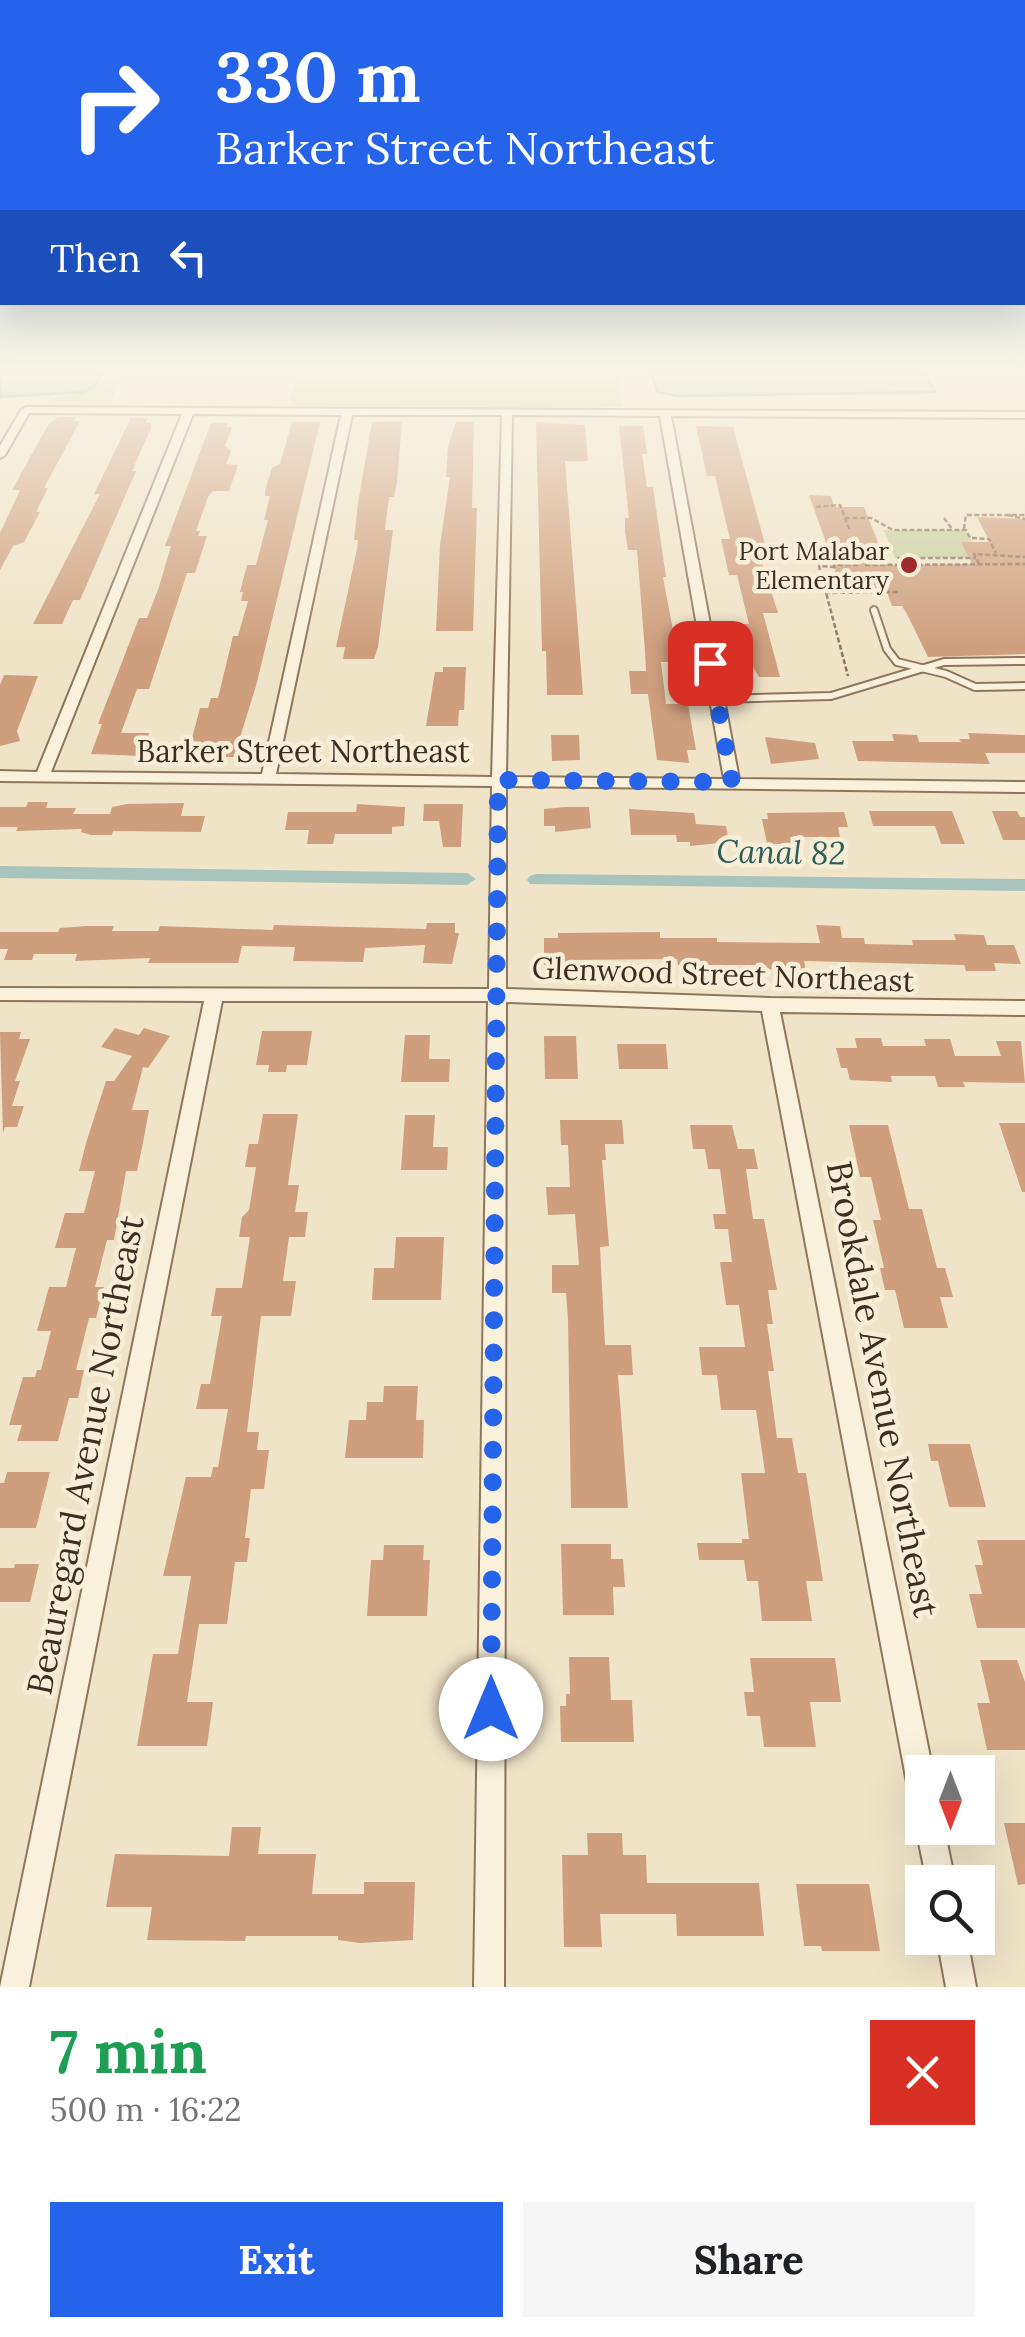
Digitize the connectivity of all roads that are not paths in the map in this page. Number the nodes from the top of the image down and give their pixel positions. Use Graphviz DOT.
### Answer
graph roads {
  1 [pos="168,463"];
  2 [pos="335,463"];
  3 [pos="507,463"];
  4 [pos="673,463"];
  5 [pos="874,610"];
  6 [pos="1025,661"];
  7 [pos="920,668"];
  8 [pos="1025,686"];
  9 [pos="717,698"];
  10 [pos="0,776"];
  11 [pos="42,777"];
  12 [pos="268,778"];
  13 [pos="498,780"];
  14 [pos="732,782"];
  15 [pos="1025,787"];
  16 [pos="0,994"];
  17 [pos="496,995"];
  18 [pos="214,996"];
  19 [pos="770,1005"];
  20 [pos="1025,1008"];
  21 [pos="916,1755"];
  22 [pos="955,1955"];
  23 [pos="14,1987"];
  24 [pos="489,1987"];
  25 [pos="961,1987"];
  1 -- 11 [label="street"];
  2 -- 12 [label="street"];
  3 -- 13 [label="street"];
  4 -- 9 [label="street"];
  5 -- 7 [label="lane"];
  6 -- 7 [label="lane"];
  7 -- 8 [label="lane"];
  7 -- 9 [label="lane"];
  9 -- 14 [label="street"];
  10 -- 11 [label="street, Barker Street Northeast"];
  11 -- 12 [label="street, Barker Street Northeast"];
  12 -- 13 [label="street, Barker Street Northeast"];
  13 -- 14 [label="street, Barker Street Northeast"];
  13 -- 17 [label="street"];
  14 -- 15 [label="street, Barker Street Northeast"];
  16 -- 18 [label="street, Glenwood Street Northeast"];
  17 -- 18 [label="street, Glenwood Street Northeast"];
  17 -- 19 [label="street, Glenwood Street Northeast"];
  17 -- 24 [label="street"];
  18 -- 23 [label="street, Beauregard Avenue Northeast"];
  19 -- 20 [label="street, Glenwood Street Northeast"];
  19 -- 21 [label="street, Brookdale Avenue Northeast"];
  22 -- 25 [label="street"];
}
